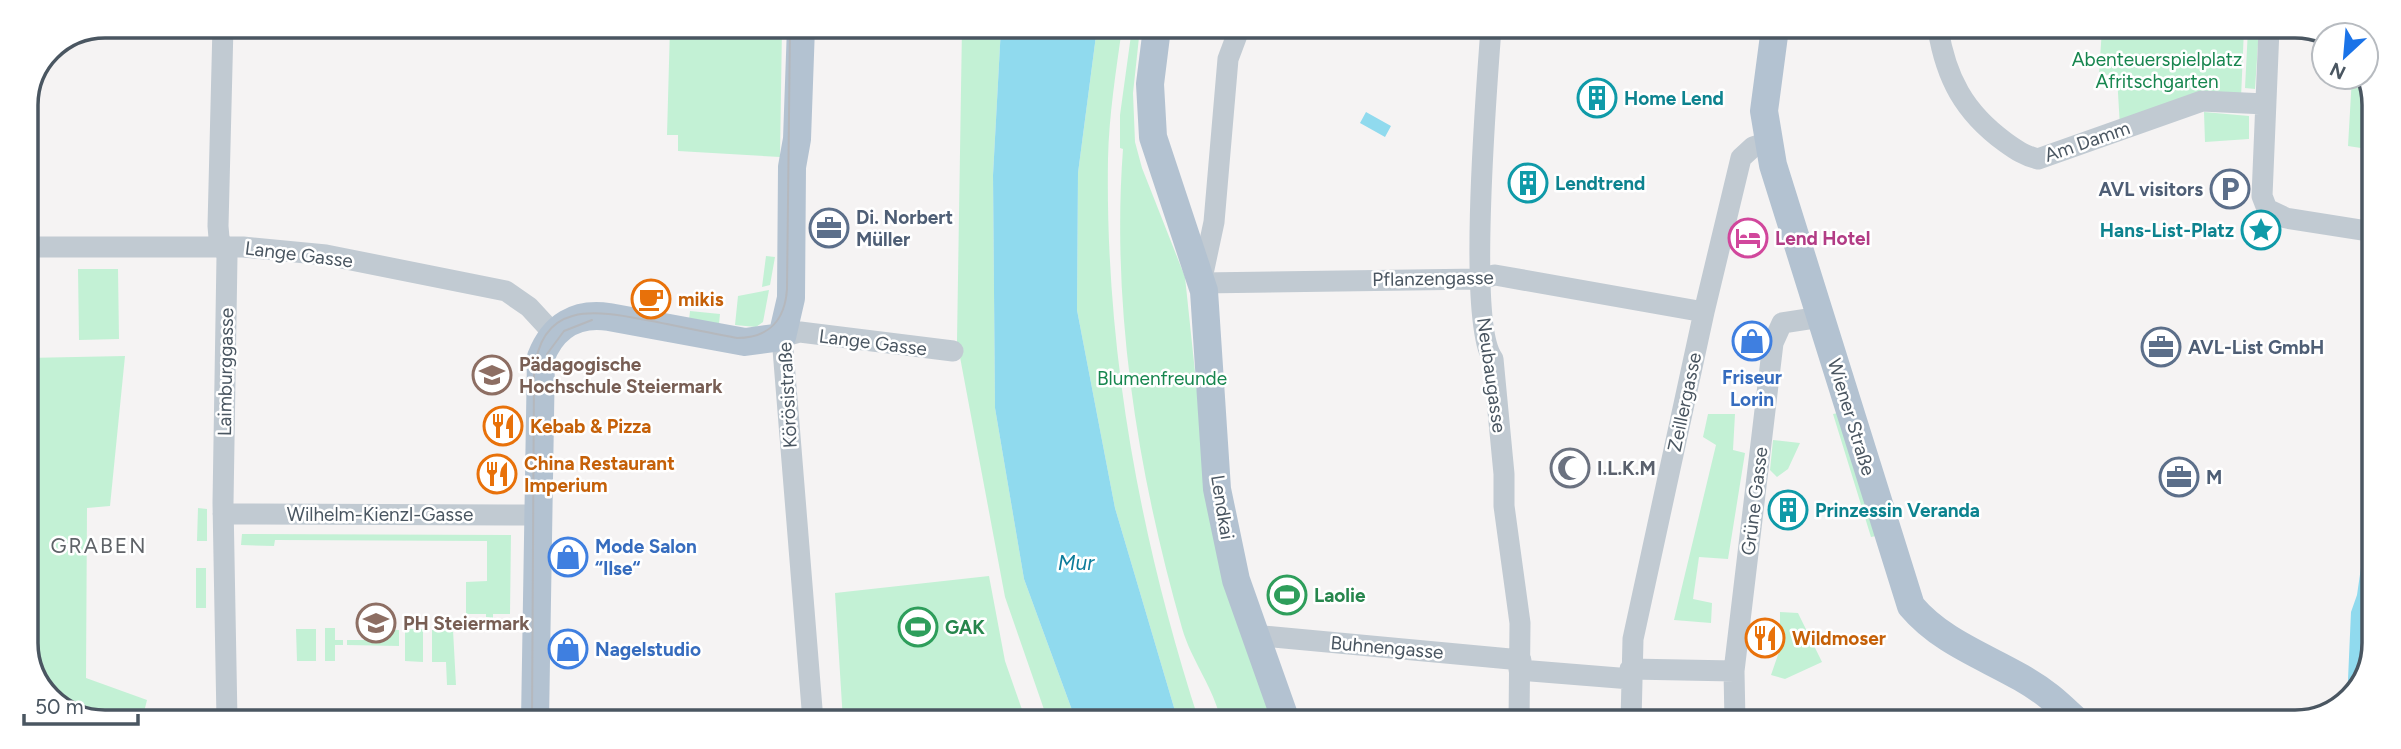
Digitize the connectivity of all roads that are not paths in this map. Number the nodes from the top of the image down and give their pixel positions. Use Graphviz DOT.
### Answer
graph roads {
  1 [pos="223,38"];
  2 [pos="801,38"];
  3 [pos="1156,38"];
  4 [pos="1236,38"];
  5 [pos="1490,38"];
  6 [pos="1774,38"];
  7 [pos="1939,38"];
  8 [pos="2269,38"];
  9 [pos="2265,104"];
  10 [pos="1768,142"];
  11 [pos="2362,230"];
  12 [pos="222,245"];
  13 [pos="38,247"];
  14 [pos="1480,279"];
  15 [pos="1201,283"];
  16 [pos="1703,312"];
  17 [pos="1821,317"];
  18 [pos="553,333"];
  19 [pos="782,337"];
  20 [pos="953,351"];
  21 [pos="223,514"];
  22 [pos="537,515"];
  23 [pos="1253,635"];
  24 [pos="1520,665"];
  25 [pos="1734,671"];
  26 [pos="1630,674"];
  27 [pos="227,710"];
  28 [pos="535,710"];
  29 [pos="812,710"];
  30 [pos="1281,710"];
  31 [pos="1519,710"];
  32 [pos="1630,710"];
  33 [pos="1735,710"];
  34 [pos="2065,710"];
  1 -- 12 [label="street, Laimburggasse"];
  2 -- 19 [label="main road, Körösistraße"];
  3 -- 15 [label="main road, Lendkai"];
  4 -- 15 [label="street, Lendkai"];
  5 -- 14 [label="street, Neubaugasse"];
  6 -- 10 [label="main road, Wiener Straße"];
  7 -- 9 [label="street, Am Damm"];
  8 -- 9 [label="street"];
  9 -- 11 [label="street"];
  10 -- 16 [label="street, Zeillergasse"];
  10 -- 17 [label="main road, Wiener Straße"];
  12 -- 13 [label="street, Lange Gasse"];
  12 -- 18 [label="street, Lange Gasse"];
  12 -- 21 [label="street, Laimburggasse"];
  14 -- 15 [label="street, Pflanzengasse"];
  14 -- 16 [label="street, Pflanzengasse"];
  14 -- 24 [label="street, Neubaugasse"];
  15 -- 23 [label="main road, Lendkai"];
  16 -- 26 [label="street, Zeillergasse"];
  17 -- 25 [label="street, Grüne Gasse"];
  17 -- 34 [label="main road, Wiener Straße"];
  18 -- 19 [label="main road, Lange Gasse"];
  18 -- 22 [label="main road"];
  19 -- 20 [label="street, Lange Gasse"];
  19 -- 29 [label="street, Körösistraße"];
  21 -- 22 [label="street, Wilhelm-Kienzl-Gasse"];
  21 -- 27 [label="street, Laimburggasse"];
  22 -- 28 [label="main road"];
  23 -- 24 [label="street, Buhnengasse"];
  23 -- 30 [label="main road, Lendkai"];
  24 -- 26 [label="street, Buhnengasse"];
  24 -- 31 [label="street, Neubaugasse"];
  25 -- 26 [label="street, Buhnengasse"];
  25 -- 33 [label="street, Grüne Gasse"];
  26 -- 32 [label="street, Zeillergasse"];
}
